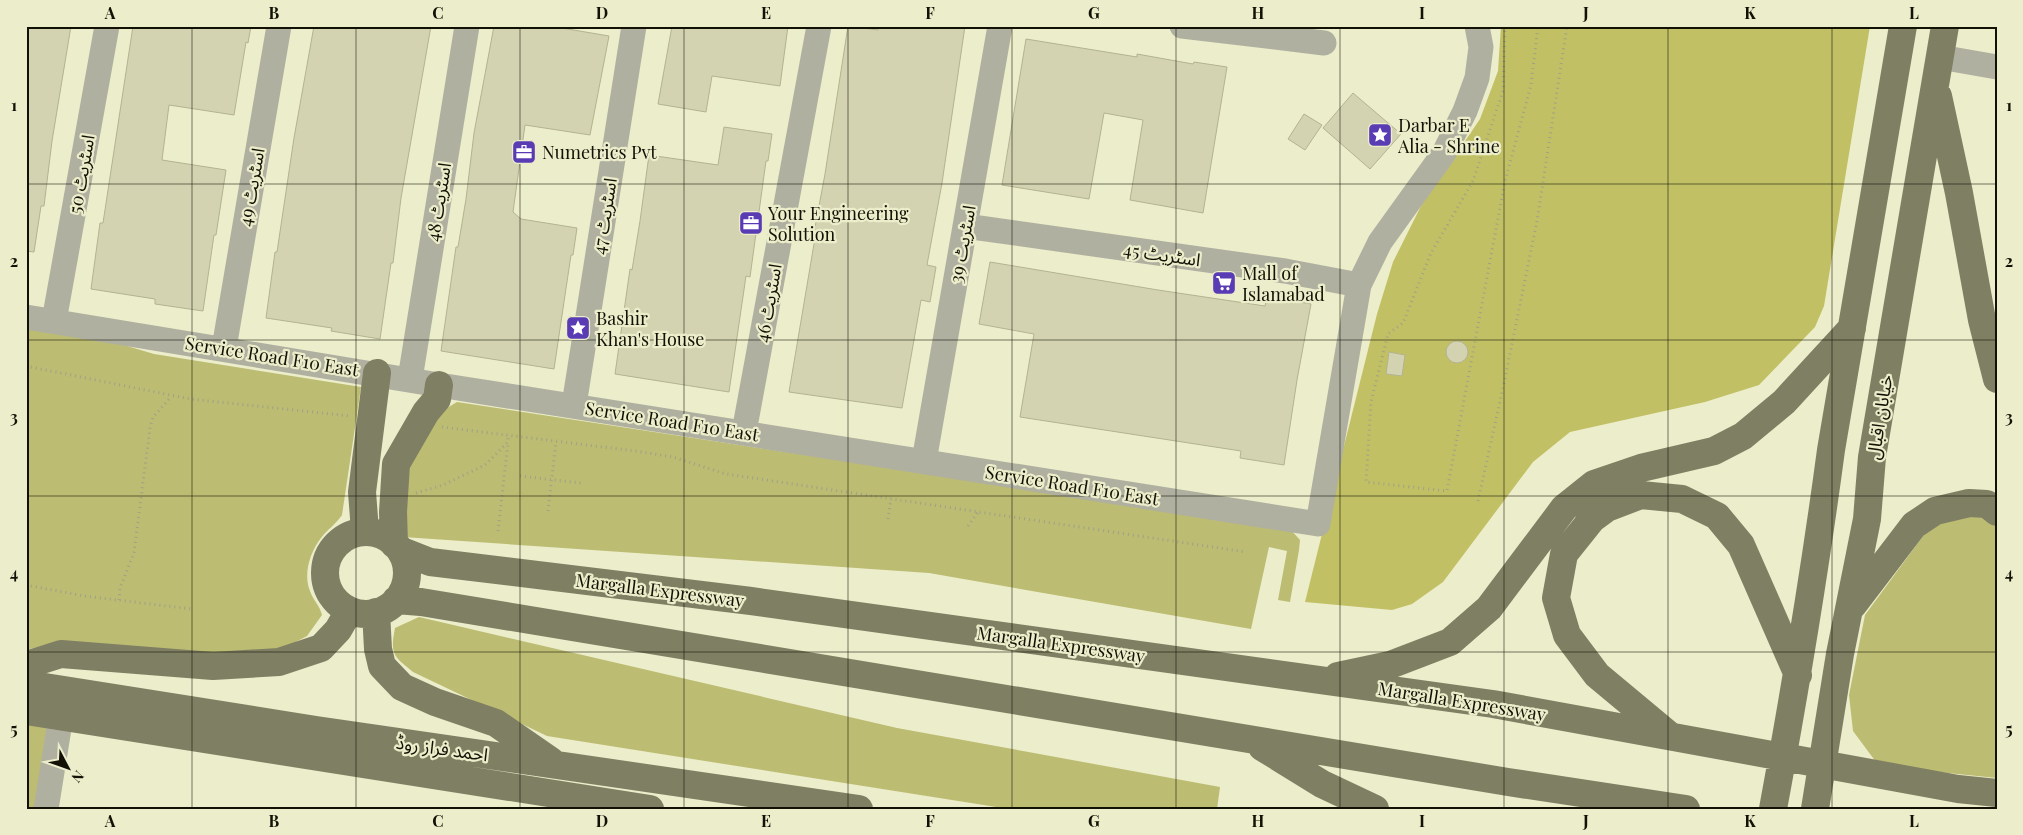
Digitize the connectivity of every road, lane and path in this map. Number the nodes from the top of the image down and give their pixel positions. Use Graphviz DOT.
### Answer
graph roads {
  1 [pos="107,26"];
  2 [pos="279,26"];
  3 [pos="467,26"];
  4 [pos="634,26"];
  5 [pos="819,26"];
  6 [pos="1000,26"];
  7 [pos="1182,26"];
  8 [pos="1477,26"];
  9 [pos="1505,26"];
  10 [pos="1538,26"];
  11 [pos="1567,26"];
  12 [pos="1903,26"];
  13 [pos="1945,26"];
  14 [pos="1324,43"];
  15 [pos="1997,68"];
  16 [pos="1938,70"];
  17 [pos="965,226"];
  18 [pos="1358,285"];
  19 [pos="26,317"];
  20 [pos="54,321"];
  21 [pos="1852,328"];
  22 [pos="224,348"];
  23 [pos="26,366"];
  24 [pos="377,373"];
  25 [pos="1997,378"];
  26 [pos="410,379"];
  27 [pos="439,384"];
  28 [pos="172,396"];
  29 [pos="574,405"];
  30 [pos="371,418"];
  31 [pos="419,424"];
  32 [pos="744,432"];
  33 [pos="508,436"];
  34 [pos="508,442"];
  35 [pos="556,442"];
  36 [pos="924,461"];
  37 [pos="520,476"];
  38 [pos="552,480"];
  39 [pos="581,483"];
  40 [pos="408,494"];
  41 [pos="891,499"];
  42 [pos="1478,501"];
  43 [pos="548,511"];
  44 [pos="978,512"];
  45 [pos="1997,512"];
  46 [pos="888,519"];
  47 [pos="968,526"];
  48 [pos="365,531"];
  49 [pos="498,531"];
  50 [pos="398,548"];
  51 [pos="1246,552"];
  52 [pos="26,585"];
  53 [pos="119,600"];
  54 [pos="386,606"];
  55 [pos="1850,608"];
  56 [pos="192,609"];
  57 [pos="349,611"];
  58 [pos="26,665"];
  59 [pos="1798,675"];
  60 [pos="1320,680"];
  61 [pos="26,684"];
  62 [pos="26,711"];
  63 [pos="61,716"];
  64 [pos="1671,736"];
  65 [pos="1249,740"];
  66 [pos="315,743"];
  67 [pos="558,765"];
  68 [pos="1997,793"];
  69 [pos="1674,808"];
  70 [pos="46,809"];
  71 [pos="650,809"];
  72 [pos="859,809"];
  73 [pos="1375,809"];
  74 [pos="1773,809"];
  75 [pos="1816,809"];
  1 -- 20 [label="street, اسٹریٹ 50"];
  2 -- 22 [label="street, اسٹریٹ 49"];
  3 -- 26 [label="street, اسٹریٹ 48"];
  4 -- 29 [label="street, اسٹریٹ 47"];
  5 -- 32 [label="street, اسٹریٹ 46"];
  6 -- 17 [label="street, اسٹریٹ 39"];
  7 -- 14 [label="street"];
  8 -- 18 [label="street"];
  9 -- 10 [label="path"];
  11 -- 42 [label="path"];
  12 -- 21 [label="main road"];
  13 -- 16 [label="main road, خیابان اقبال"];
  15 -- 16 [label="street"];
  16 -- 25 [label="main road"];
  16 -- 55 [label="main road, خیابان اقبال"];
  17 -- 18 [label="street, اسٹریٹ 45"];
  17 -- 36 [label="street, اسٹریٹ 39"];
  18 -- 36 [label="street, Service Road F10 East"];
  19 -- 20 [label="street, Service Road F10 East"];
  20 -- 22 [label="street, Service Road F10 East"];
  21 -- 59 [label="main road"];
  21 -- 60 [label="main road"];
  22 -- 24 [label="street, Service Road F10 East"];
  23 -- 28 [label="path"];
  24 -- 26 [label="street, Service Road F10 East"];
  24 -- 30 [label="main road"];
  26 -- 27 [label="street, Service Road F10 East"];
  27 -- 29 [label="street, Service Road F10 East"];
  27 -- 31 [label="main road"];
  28 -- 30 [label="path"];
  28 -- 53 [label="path"];
  29 -- 32 [label="street, Service Road F10 East"];
  30 -- 48 [label="main road"];
  31 -- 33 [label="path"];
  31 -- 50 [label="main road"];
  32 -- 36 [label="street, Service Road F10 East"];
  33 -- 34 [label="path"];
  33 -- 35 [label="path"];
  34 -- 40 [label="path"];
  34 -- 49 [label="path"];
  35 -- 38 [label="path"];
  35 -- 41 [label="path"];
  37 -- 38 [label="path"];
  38 -- 39 [label="path"];
  38 -- 43 [label="path"];
  41 -- 44 [label="path"];
  41 -- 46 [label="path"];
  44 -- 47 [label="path"];
  44 -- 51 [label="path"];
  45 -- 55 [label="main road"];
  48 -- 50 [label="main road"];
  48 -- 57 [label="main road"];
  50 -- 54 [label="main road"];
  50 -- 60 [label="main road, Margalla Expressway"];
  52 -- 53 [label="path"];
  53 -- 56 [label="path"];
  54 -- 57 [label="main road"];
  54 -- 65 [label="main road"];
  54 -- 67 [label="main road"];
  55 -- 75 [label="main road, خیابان اقبال"];
  57 -- 58 [label="main road"];
  59 -- 64 [label="main road"];
  59 -- 74 [label="main road"];
  60 -- 64 [label="main road, Margalla Expressway"];
  61 -- 66 [label="main road, احمد فراز روڈ"];
  62 -- 63 [label="main road, احمد فراز روڈ"];
  63 -- 66 [label="main road, احمد فراز روڈ"];
  63 -- 70 [label="street"];
  64 -- 68 [label="main road, Margalla Expressway"];
  65 -- 69 [label="main road"];
  65 -- 73 [label="main road"];
  66 -- 67 [label="main road, احمد فراز روڈ"];
  66 -- 71 [label="main road, احمد فراز روڈ"];
  67 -- 72 [label="main road, احمد فراز روڈ"];
}
